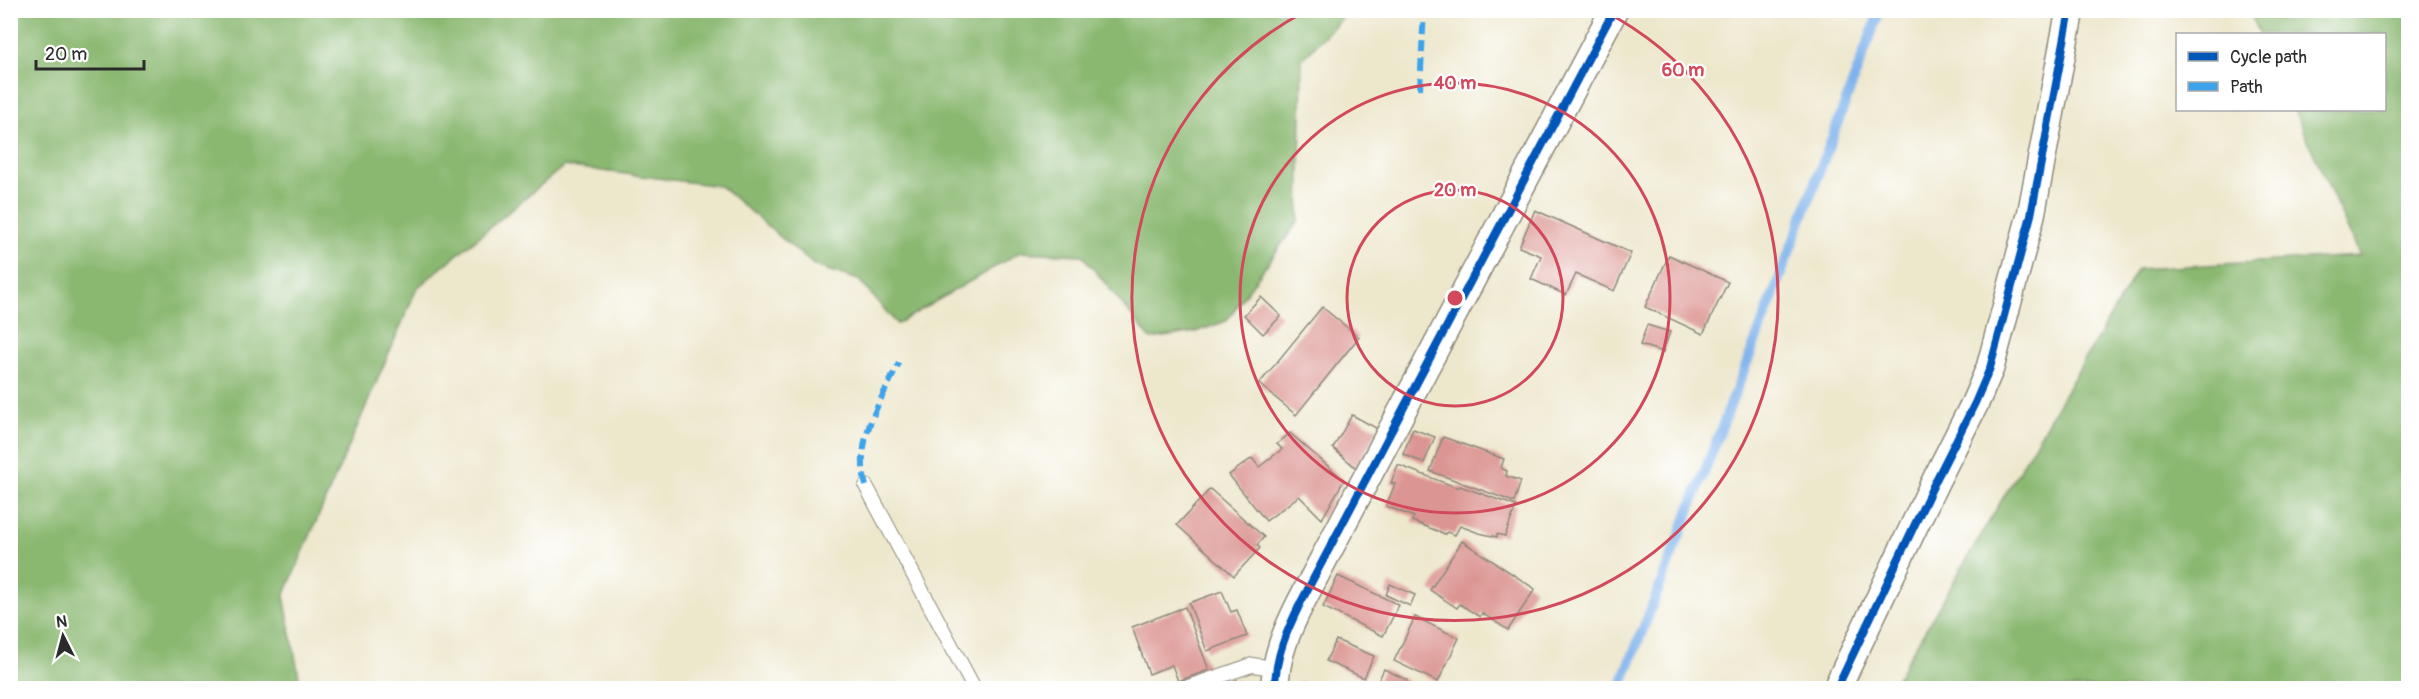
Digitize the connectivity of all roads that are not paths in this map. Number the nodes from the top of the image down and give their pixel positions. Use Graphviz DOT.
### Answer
graph roads {
  1 [pos="1614,10"];
  2 [pos="2070,10"];
  3 [pos="866,486"];
  4 [pos="1275,678"];
  5 [pos="974,688"];
  6 [pos="1185,688"];
  7 [pos="1837,688"];
  1 -- 4 [label="street"];
  2 -- 7 [label="street"];
  3 -- 5 [label="lane"];
  4 -- 6 [label="lane"];
}
